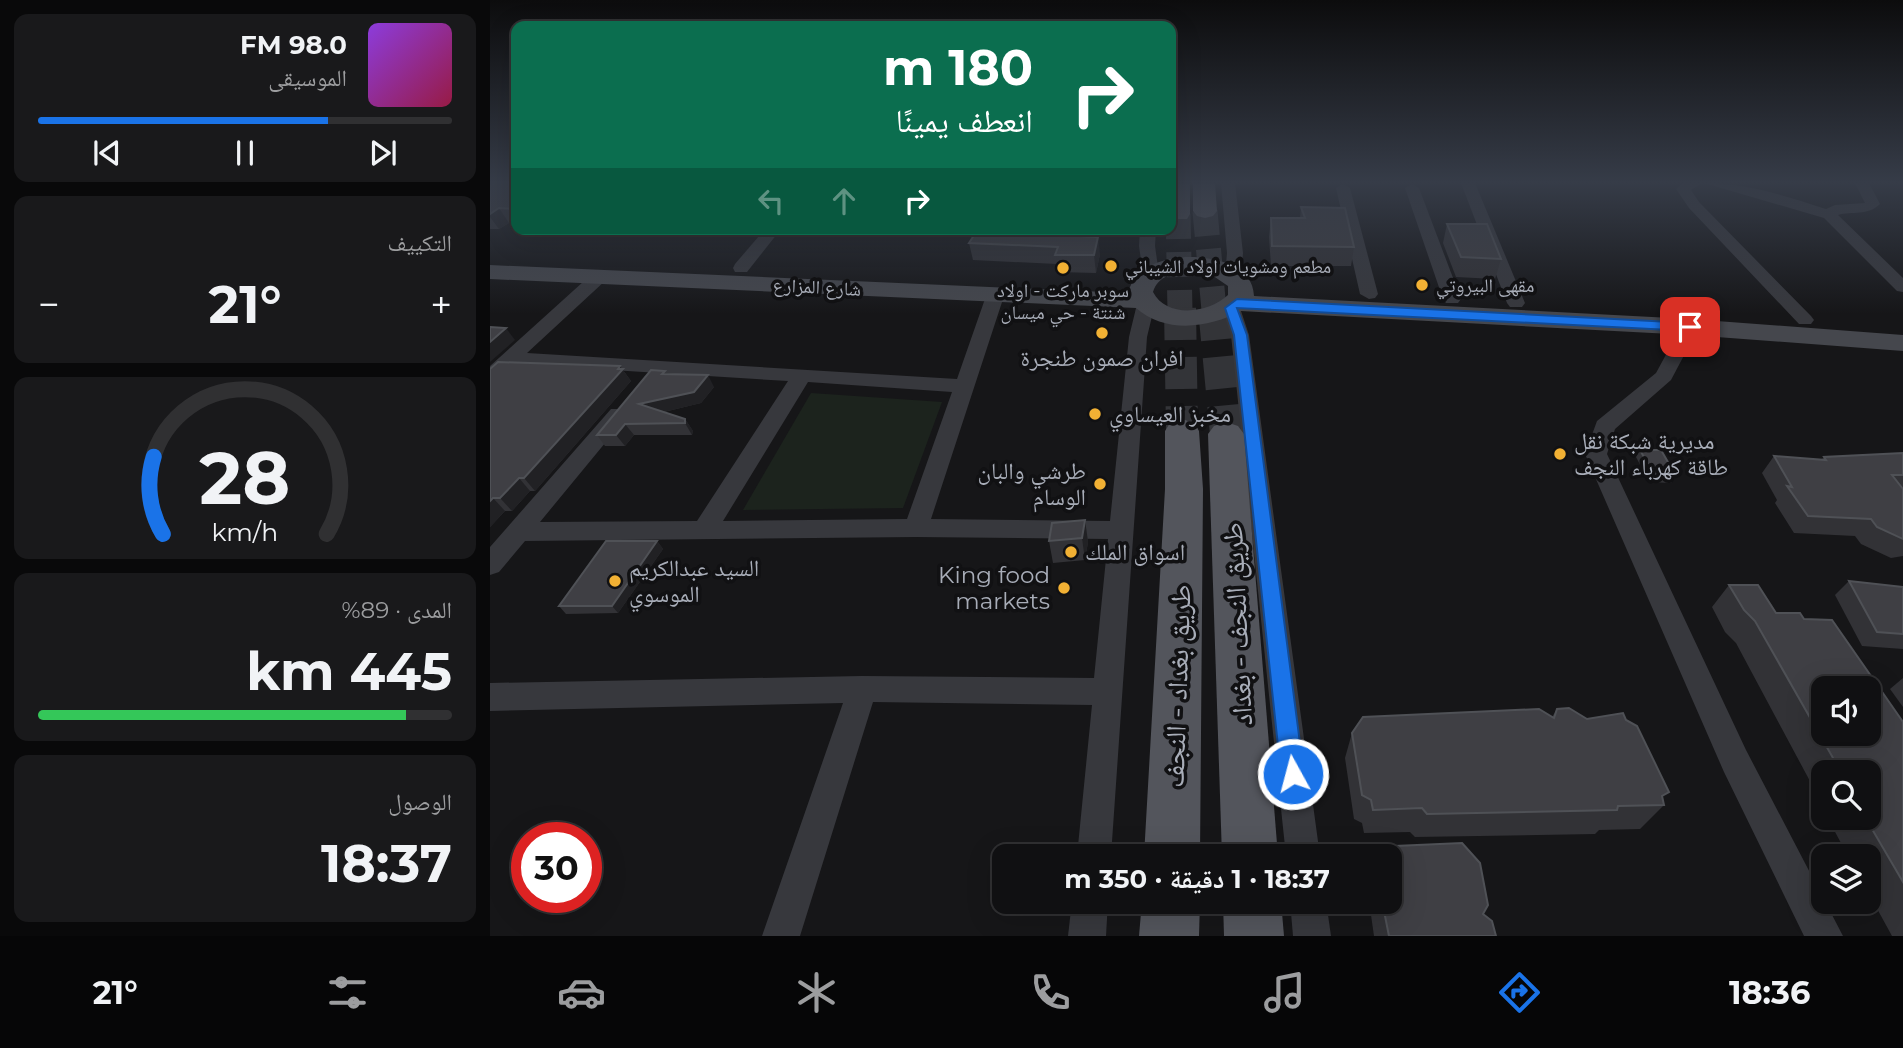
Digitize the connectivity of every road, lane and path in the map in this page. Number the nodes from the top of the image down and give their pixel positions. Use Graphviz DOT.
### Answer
graph roads {
  1 [pos="1232,227"];
  2 [pos="1352,227"];
  3 [pos="1426,227"];
  4 [pos="1485,227"];
  5 [pos="1715,227"];
  6 [pos="1841,227"];
  7 [pos="768,235"];
  8 [pos="1148,235"];
  9 [pos="490,257"];
  10 [pos="741,268"];
  11 [pos="490,272"];
  12 [pos="600,276"];
  13 [pos="1903,287"];
  14 [pos="1146,290"];
  15 [pos="1236,293"];
  16 [pos="1369,294"];
  17 [pos="996,296"];
  18 [pos="1452,299"];
  19 [pos="1516,303"];
  20 [pos="1805,320"];
  21 [pos="1903,326"];
  22 [pos="1690,327"];
  23 [pos="1903,343"];
  24 [pos="510,358"];
  25 [pos="656,368"];
  26 [pos="490,377"];
  27 [pos="801,377"];
  28 [pos="964,386"];
  29 [pos="1182,431"];
  30 [pos="1226,434"];
  31 [pos="916,528"];
  32 [pos="704,530"];
  33 [pos="1121,530"];
  34 [pos="518,532"];
  35 [pos="490,565"];
  36 [pos="862,690"];
  37 [pos="1107,692"];
  38 [pos="490,697"];
  39 [pos="1095,844"];
  40 [pos="1172,844"];
  41 [pos="1249,844"];
  42 [pos="1302,844"];
  43 [pos="1089,914"];
  44 [pos="1170,914"];
  45 [pos="1253,914"];
  46 [pos="1309,914"];
  47 [pos="781,936"];
  48 [pos="1087,936"];
  49 [pos="1169,936"];
  50 [pos="1254,936"];
  51 [pos="1312,936"];
  52 [pos="1824,936"];
  1 -- 15 [label="street"];
  2 -- 16 [label="street"];
  3 -- 18 [label="street"];
  4 -- 19 [label="street"];
  5 -- 20 [label="street"];
  6 -- 13 [label="street"];
  7 -- 10 [label="street"];
  8 -- 14 [label="street"];
  9 -- 10 [label="main road, شارع المزارع"];
  10 -- 14 [label="main road, شارع المزارع"];
  11 -- 12 [label="main road, شارع المزارع"];
  12 -- 17 [label="main road, شارع المزارع"];
  12 -- 24 [label="street"];
  14 -- 15 [label="main road"];
  14 -- 15 [label="main road"];
  14 -- 17 [label="main road, شارع المزارع"];
  14 -- 33 [label="street"];
  15 -- 16 [label="main road"];
  15 -- 22 [label="main road"];
  15 -- 42 [label="street"];
  16 -- 18 [label="main road"];
  17 -- 28 [label="street"];
  18 -- 19 [label="main road"];
  19 -- 20 [label="main road"];
  20 -- 21 [label="main road"];
  22 -- 23 [label="main road"];
  22 -- 52 [label="street"];
  24 -- 25 [label="street"];
  24 -- 26 [label="street"];
  25 -- 27 [label="street"];
  25 -- 34 [label="street"];
  27 -- 28 [label="street"];
  27 -- 32 [label="street"];
  28 -- 31 [label="street"];
  29 -- 40 [label="main road, طريق بغداد - النجف"];
  30 -- 41 [label="main road, طريق النجف - بغداد"];
  31 -- 32 [label="street"];
  31 -- 33 [label="street"];
  32 -- 34 [label="street"];
  33 -- 37 [label="street"];
  34 -- 35 [label="street"];
  36 -- 37 [label="street"];
  36 -- 38 [label="street"];
  36 -- 47 [label="street"];
  37 -- 39 [label="street"];
  43 -- 48 [label="street"];
  44 -- 49 [label="main road"];
  45 -- 50 [label="main road"];
  46 -- 51 [label="street"];
}
